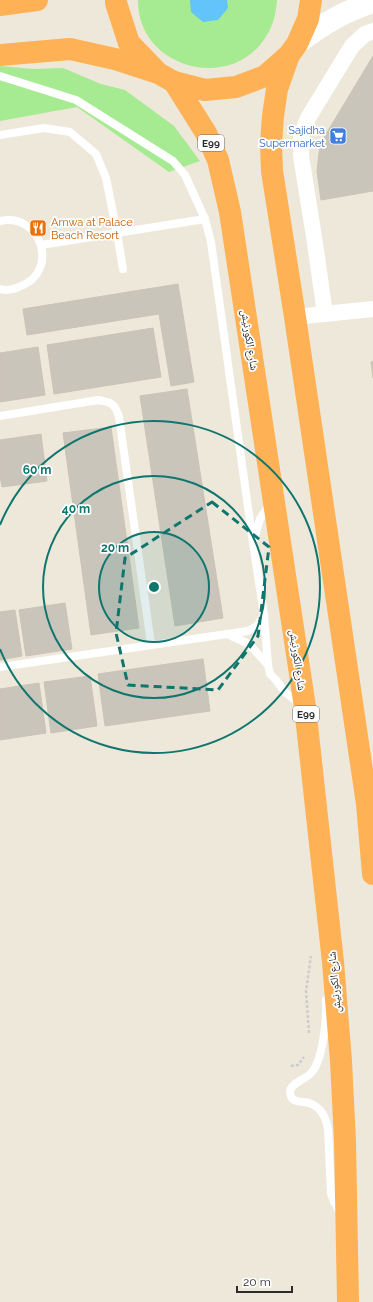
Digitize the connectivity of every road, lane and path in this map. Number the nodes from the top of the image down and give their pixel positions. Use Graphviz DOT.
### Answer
graph roads {
  1 [pos="36,0"];
  2 [pos="116,0"];
  3 [pos="311,0"];
  4 [pos="373,2"];
  5 [pos="0,5"];
  6 [pos="373,31"];
  7 [pos="293,50"];
  8 [pos="0,55"];
  9 [pos="0,76"];
  10 [pos="166,77"];
  11 [pos="0,135"];
  12 [pos="205,219"];
  13 [pos="0,220"];
  14 [pos="117,233"];
  15 [pos="41,245"];
  16 [pos="123,269"];
  17 [pos="0,289"];
  18 [pos="373,309"];
  19 [pos="325,314"];
  20 [pos="295,318"];
  21 [pos="0,416"];
  22 [pos="274,498"];
  23 [pos="253,543"];
  24 [pos="264,615"];
  25 [pos="227,634"];
  26 [pos="151,644"];
  27 [pos="268,665"];
  28 [pos="0,667"];
  29 [pos="305,708"];
  30 [pos="367,804"];
  31 [pos="373,833"];
  32 [pos="373,874"];
  33 [pos="333,962"];
  34 [pos="346,1219"];
  35 [pos="348,1302"];
  1 -- 5 [label="highway"];
  2 -- 10 [label="highway, شارع الكورنيش"];
  3 -- 7 [label="highway"];
  4 -- 7 [label="main road"];
  6 -- 19 [label="street"];
  7 -- 10 [label="highway"];
  7 -- 20 [label="highway"];
  8 -- 10 [label="highway"];
  9 -- 12 [label="lane"];
  10 -- 22 [label="highway, شارع الكورنيش / E99"];
  11 -- 14 [label="lane"];
  12 -- 14 [label="lane"];
  12 -- 23 [label="lane"];
  13 -- 15 [label="lane"];
  14 -- 15 [label="lane"];
  14 -- 16 [label="lane"];
  15 -- 17 [label="lane"];
  18 -- 19 [label="street"];
  19 -- 20 [label="street"];
  20 -- 30 [label="highway"];
  21 -- 26 [label="lane"];
  22 -- 23 [label="lane"];
  22 -- 29 [label="highway, شارع الكورنيش / E99"];
  23 -- 24 [label="lane"];
  24 -- 25 [label="lane"];
  24 -- 27 [label="lane"];
  25 -- 26 [label="lane"];
  25 -- 27 [label="lane"];
  26 -- 28 [label="lane"];
  27 -- 29 [label="lane"];
  29 -- 33 [label="highway, شارع الكورنيش / E99"];
  30 -- 31 [label="main road"];
  30 -- 32 [label="highway"];
  33 -- 34 [label="highway, شارع الكورنيش / E99"];
  33 -- 34 [label="lane"];
  34 -- 35 [label="highway, شارع الكورنيش / E99"];
}
